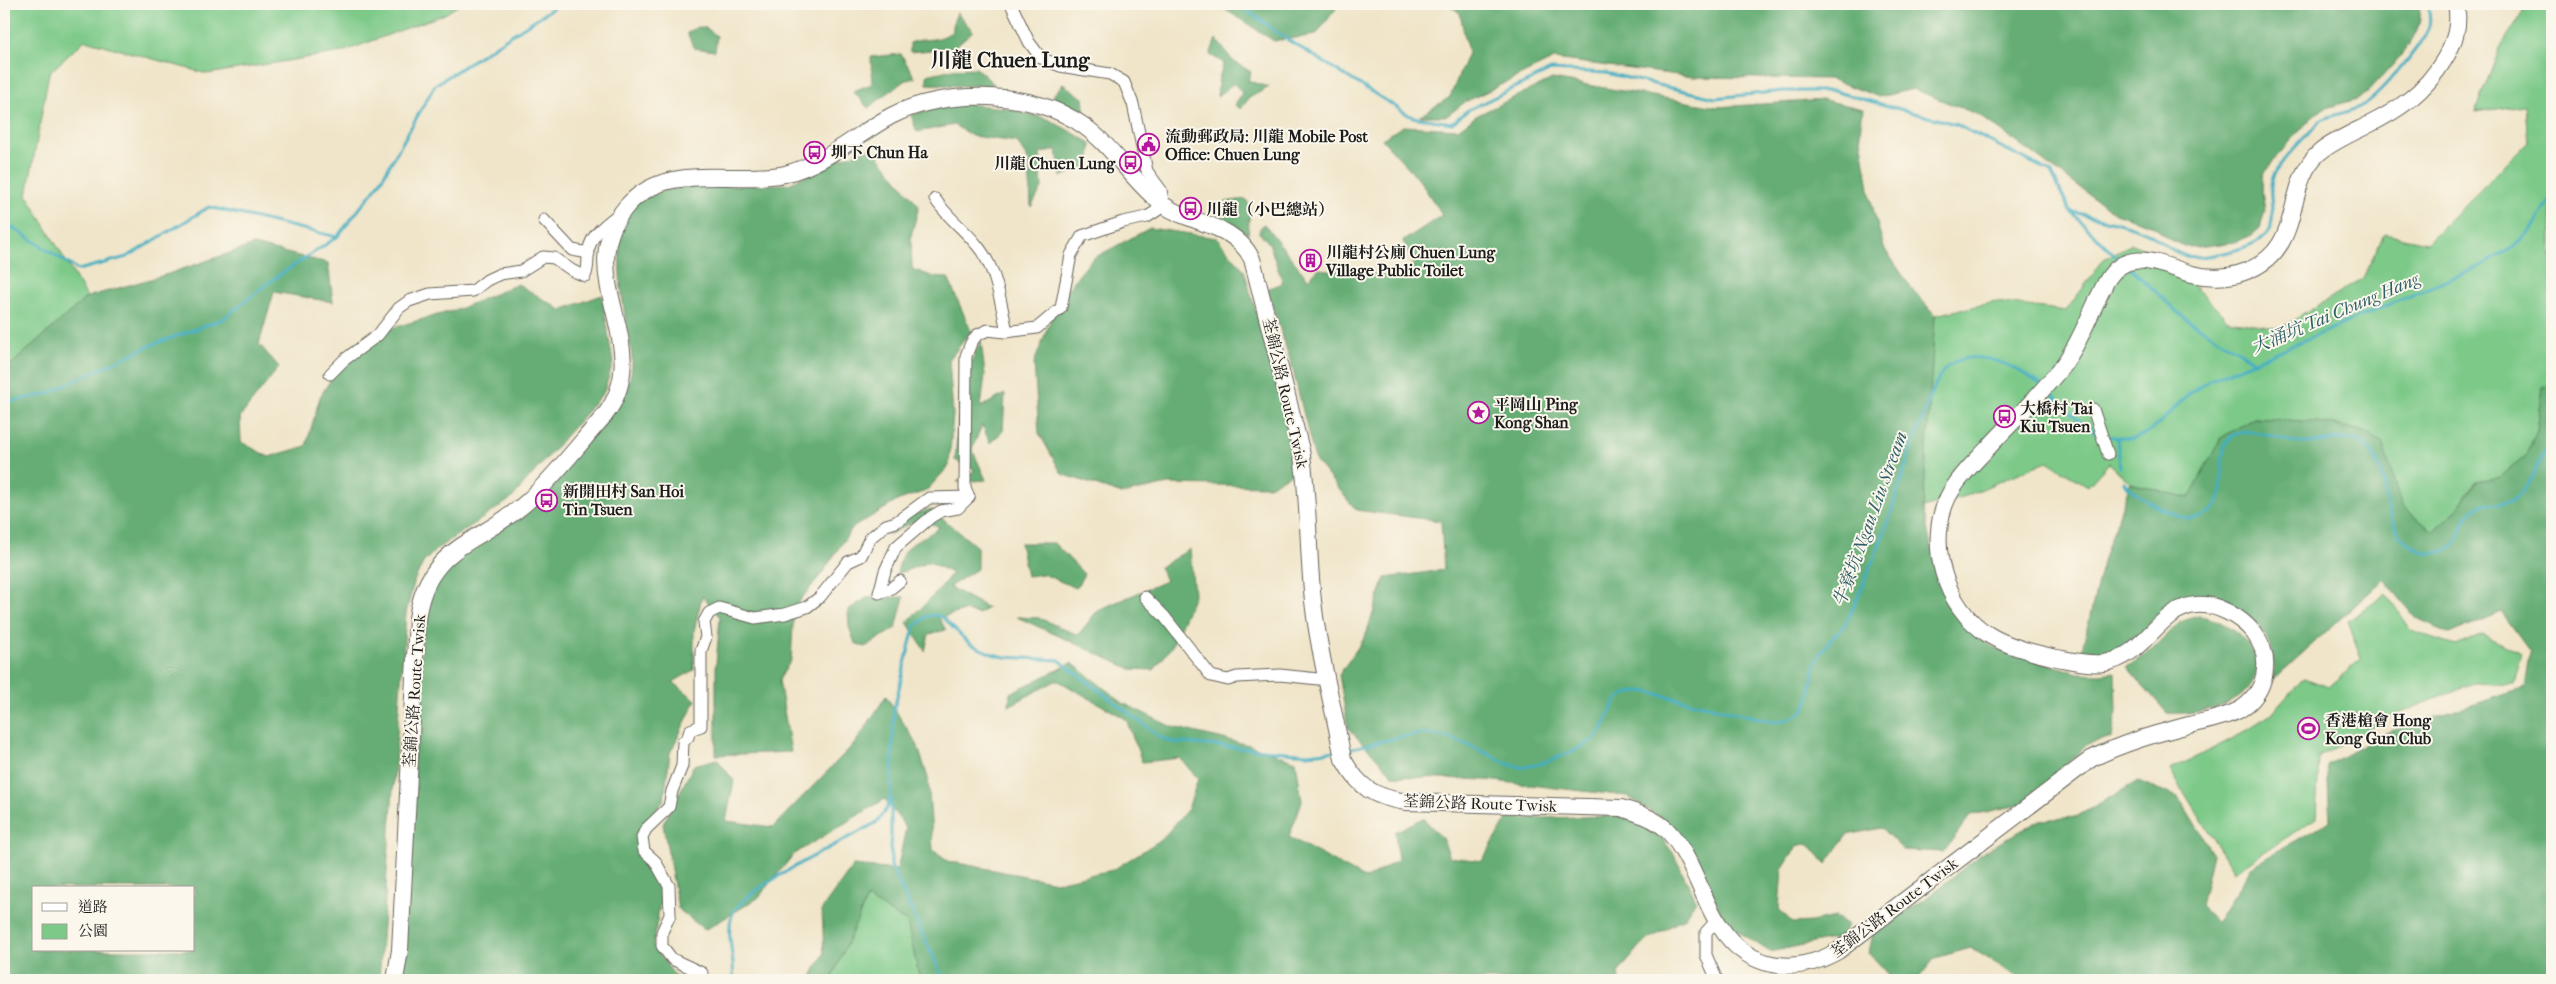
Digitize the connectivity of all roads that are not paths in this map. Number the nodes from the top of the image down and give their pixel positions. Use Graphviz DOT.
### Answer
graph roads {
  1 [pos="1011,4"];
  2 [pos="2456,4"];
  3 [pos="935,199"];
  4 [pos="1164,206"];
  5 [pos="624,209"];
  6 [pos="544,220"];
  7 [pos="588,253"];
  8 [pos="1007,331"];
  9 [pos="330,374"];
  10 [pos="2093,410"];
  11 [pos="2108,454"];
  12 [pos="969,497"];
  13 [pos="900,581"];
  14 [pos="1144,597"];
  15 [pos="1328,680"];
  16 [pos="1716,920"];
  17 [pos="702,973"];
  18 [pos="394,980"];
  19 [pos="1717,980"];
  1 -- 4 [label="street"];
  2 -- 16 [label="main road, 荃錦公路 Route Twisk"];
  3 -- 8 [label="street"];
  4 -- 5 [label="main road, 荃錦公路 Route Twisk"];
  4 -- 8 [label="street"];
  4 -- 15 [label="main road, 荃錦公路 Route Twisk"];
  5 -- 7 [label="street"];
  5 -- 18 [label="main road, 荃錦公路 Route Twisk"];
  6 -- 7 [label="street"];
  7 -- 9 [label="street"];
  8 -- 12 [label="street"];
  10 -- 11 [label="street"];
  12 -- 13 [label="street"];
  12 -- 17 [label="street"];
  14 -- 15 [label="street"];
  15 -- 16 [label="main road, 荃錦公路 Route Twisk"];
  16 -- 19 [label="street"];
}
